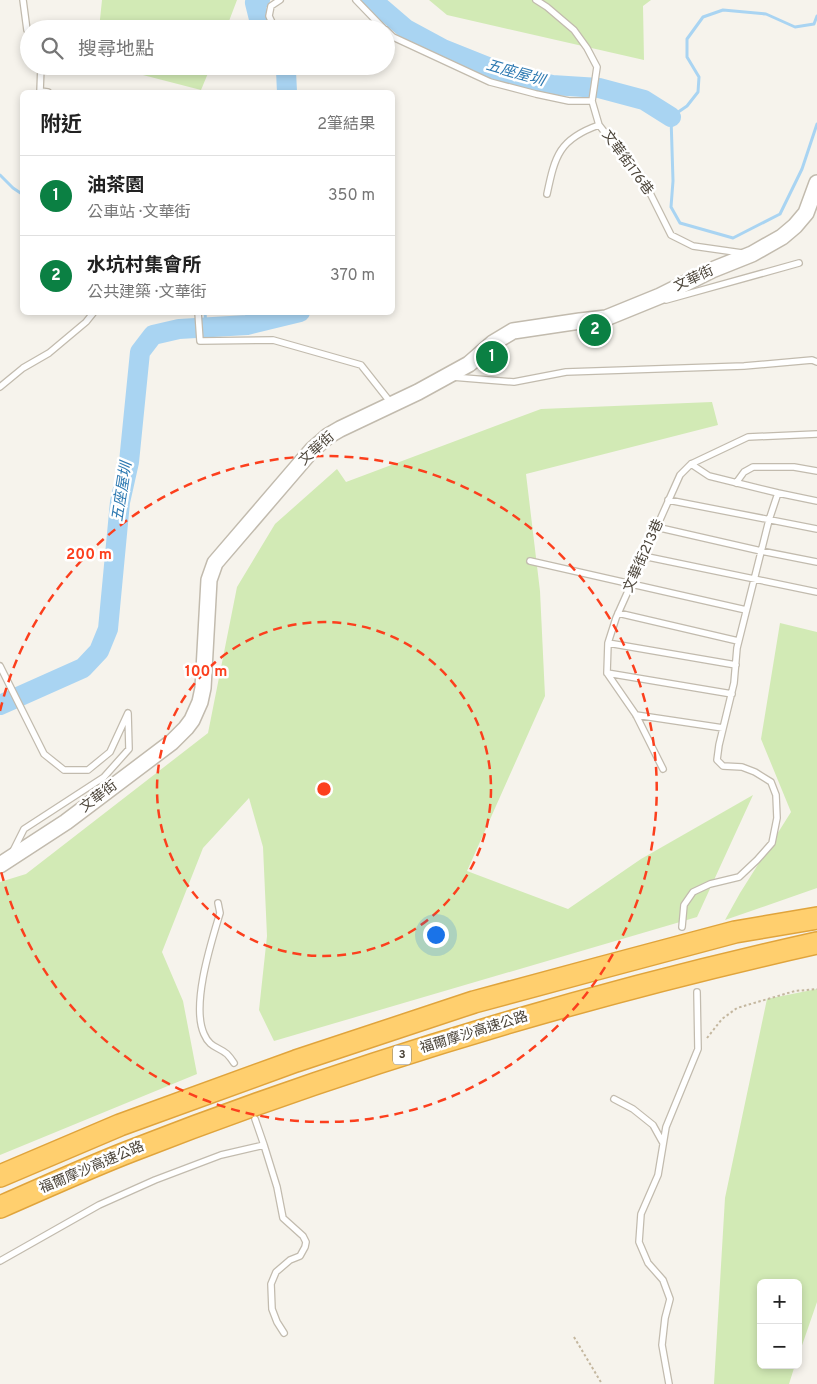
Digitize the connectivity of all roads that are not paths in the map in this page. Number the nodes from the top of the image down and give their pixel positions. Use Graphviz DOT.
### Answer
graph roads {
  1 [pos="23,0"];
  2 [pos="280,0"];
  3 [pos="356,0"];
  4 [pos="536,0"];
  5 [pos="26,20"];
  6 [pos="271,20"];
  7 [pos="375,20"];
  8 [pos="395,38"];
  9 [pos="41,75"];
  10 [pos="40,90"];
  11 [pos="592,101"];
  12 [pos="599,124"];
  13 [pos="817,183"];
  14 [pos="547,194"];
  15 [pos="814,201"];
  16 [pos="752,254"];
  17 [pos="799,263"];
  18 [pos="625,311"];
  19 [pos="92,315"];
  20 [pos="198,315"];
  21 [pos="815,361"];
  22 [pos="445,377"];
  23 [pos="0,387"];
  24 [pos="392,405"];
  25 [pos="817,434"];
  26 [pos="692,464"];
  27 [pos="817,471"];
  28 [pos="736,483"];
  29 [pos="778,493"];
  30 [pos="668,500"];
  31 [pos="817,501"];
  32 [pos="769,520"];
  33 [pos="656,527"];
  34 [pos="817,529"];
  35 [pos="761,552"];
  36 [pos="643,556"];
  37 [pos="530,560"];
  38 [pos="817,562"];
  39 [pos="754,579"];
  40 [pos="631,584"];
  41 [pos="817,592"];
  42 [pos="746,610"];
  43 [pos="618,613"];
  44 [pos="738,641"];
  45 [pos="608,643"];
  46 [pos="736,665"];
  47 [pos="0,666"];
  48 [pos="607,673"];
  49 [pos="732,694"];
  50 [pos="636,716"];
  51 [pos="723,728"];
  52 [pos="663,769"];
  53 [pos="4,862"];
  54 [pos="218,903"];
  55 [pos="817,918"];
  56 [pos="682,927"];
  57 [pos="817,943"];
  58 [pos="696,992"];
  59 [pos="234,1063"];
  60 [pos="614,1099"];
  61 [pos="255,1118"];
  62 [pos="663,1143"];
  63 [pos="264,1145"];
  64 [pos="0,1176"];
  65 [pos="0,1207"];
  66 [pos="0,1261"];
  67 [pos="284,1332"];
  68 [pos="669,1384"];
  1 -- 5 [label="lane"];
  2 -- 6 [label="lane"];
  3 -- 7 [label="lane"];
  4 -- 11 [label="lane, 文華街176巷"];
  8 -- 11 [label="lane"];
  9 -- 10 [label="lane"];
  11 -- 12 [label="lane, 文華街176巷"];
  12 -- 14 [label="lane"];
  12 -- 16 [label="lane, 文華街176巷"];
  13 -- 15 [label="street, 文華街"];
  15 -- 16 [label="street, 文華街"];
  16 -- 18 [label="street, 文華街"];
  17 -- 18 [label="lane"];
  18 -- 22 [label="street, 文華街"];
  19 -- 23 [label="lane"];
  20 -- 24 [label="lane"];
  21 -- 22 [label="lane"];
  22 -- 24 [label="street, 文華街"];
  24 -- 53 [label="street, 文華街"];
  25 -- 26 [label="lane, 文華街213巷"];
  26 -- 28 [label="lane"];
  26 -- 30 [label="lane, 文華街213巷"];
  27 -- 28 [label="lane"];
  28 -- 29 [label="lane"];
  29 -- 31 [label="lane"];
  29 -- 32 [label="lane"];
  30 -- 32 [label="lane"];
  30 -- 33 [label="lane, 文華街213巷"];
  32 -- 34 [label="lane"];
  32 -- 35 [label="lane"];
  33 -- 35 [label="lane"];
  33 -- 36 [label="lane, 文華街213巷"];
  35 -- 38 [label="lane"];
  35 -- 39 [label="lane"];
  36 -- 39 [label="lane"];
  36 -- 40 [label="lane, 文華街213巷"];
  37 -- 40 [label="lane"];
  39 -- 41 [label="lane"];
  39 -- 42 [label="lane"];
  40 -- 42 [label="lane"];
  40 -- 43 [label="lane, 文華街213巷"];
  42 -- 44 [label="lane"];
  43 -- 44 [label="lane"];
  43 -- 45 [label="lane, 文華街213巷"];
  44 -- 46 [label="lane"];
  45 -- 46 [label="lane"];
  45 -- 48 [label="lane, 文華街213巷"];
  46 -- 49 [label="lane"];
  47 -- 53 [label="lane"];
  48 -- 49 [label="lane"];
  48 -- 50 [label="lane"];
  49 -- 51 [label="lane"];
  50 -- 51 [label="lane"];
  50 -- 52 [label="lane"];
  51 -- 56 [label="lane"];
  54 -- 59 [label="lane"];
  55 -- 64 [label="highway, 福爾摩沙高速公路 / 3"];
  57 -- 65 [label="highway, 福爾摩沙高速公路 / 3"];
  58 -- 62 [label="lane"];
  60 -- 62 [label="lane"];
  61 -- 63 [label="lane"];
  62 -- 68 [label="lane"];
  63 -- 66 [label="lane"];
  63 -- 67 [label="lane"];
}
